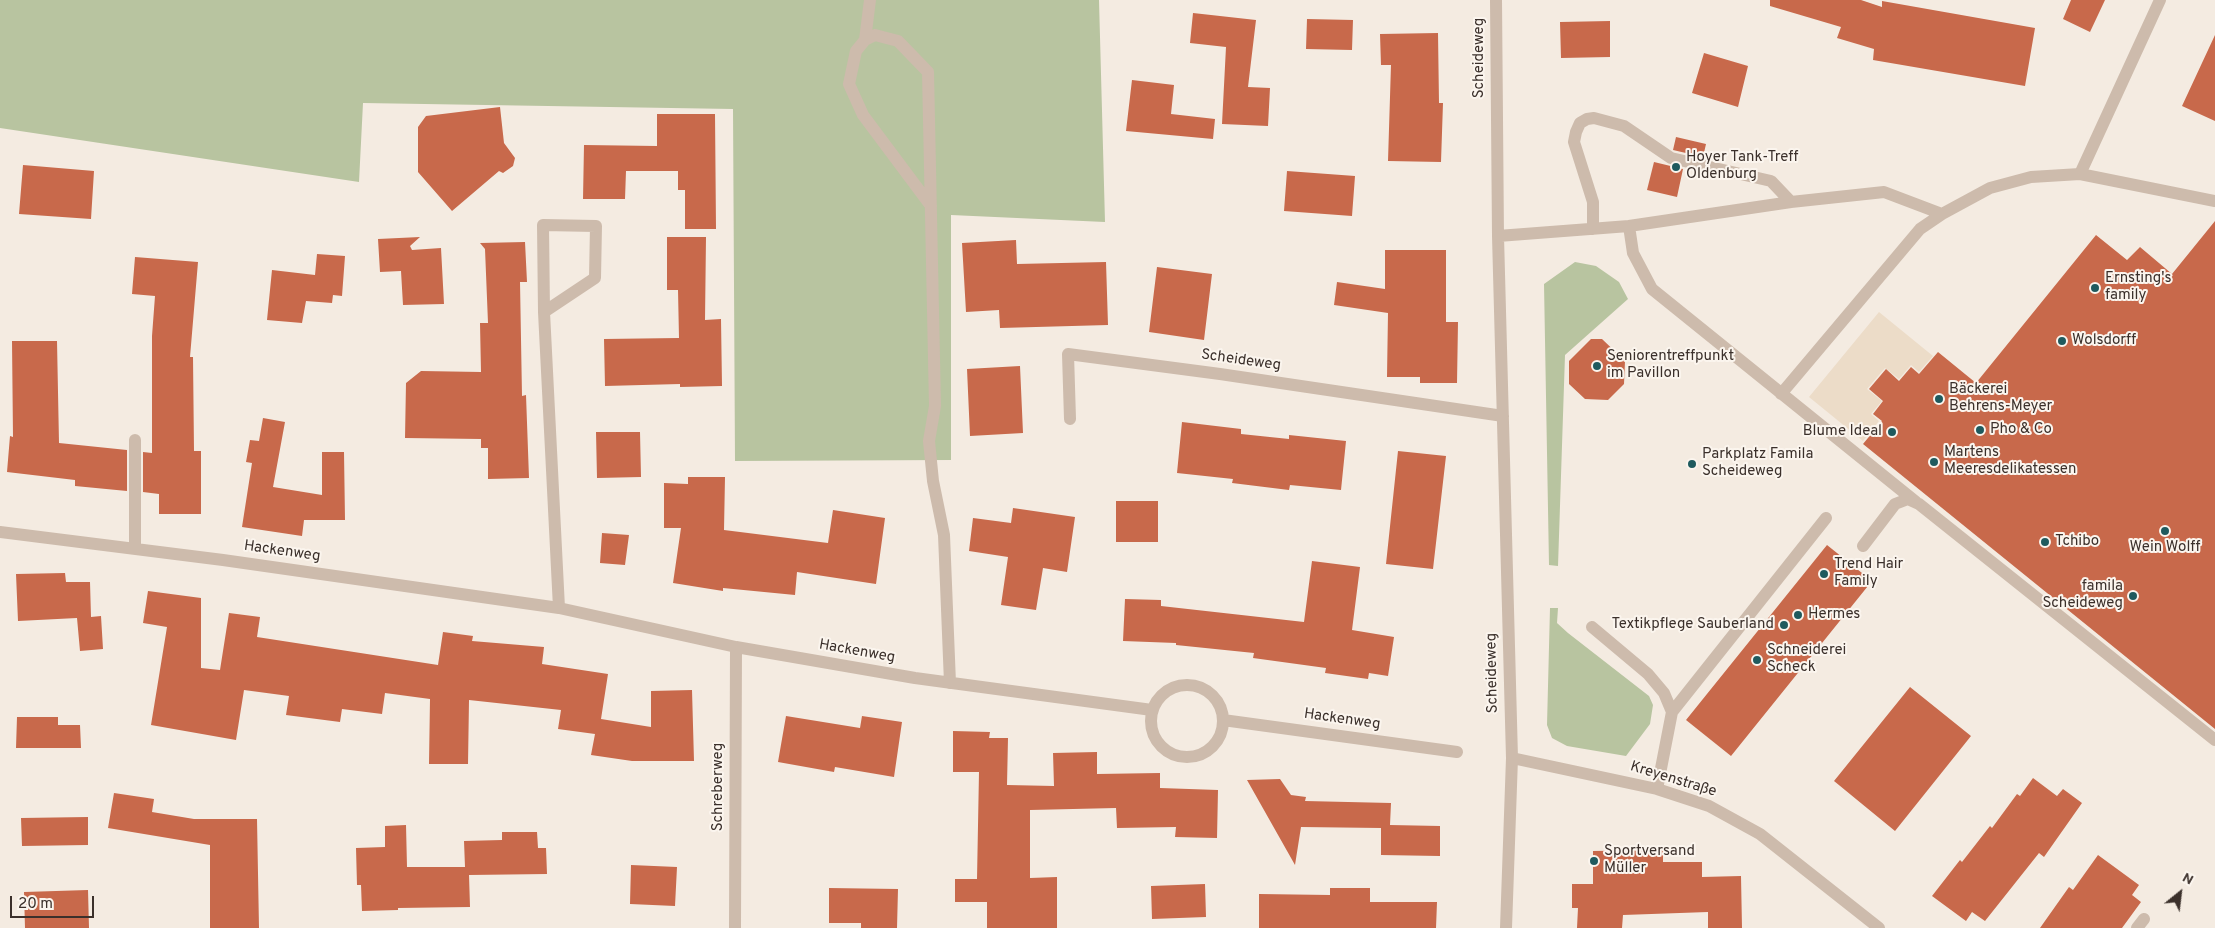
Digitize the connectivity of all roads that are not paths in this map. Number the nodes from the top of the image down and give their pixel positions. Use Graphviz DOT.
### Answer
graph roads {
  1 [pos="870,0"];
  2 [pos="1496,0"];
  3 [pos="2160,0"];
  4 [pos="865,40"];
  5 [pos="2080,174"];
  6 [pos="2215,201"];
  7 [pos="1791,202"];
  8 [pos="931,206"];
  9 [pos="1942,214"];
  10 [pos="1629,226"];
  11 [pos="1592,229"];
  12 [pos="1498,236"];
  13 [pos="544,312"];
  14 [pos="1781,394"];
  15 [pos="1503,416"];
  16 [pos="1070,419"];
  17 [pos="135,440"];
  18 [pos="1919,504"];
  19 [pos="1826,518"];
  20 [pos="0,532"];
  21 [pos="1862,546"];
  22 [pos="135,549"];
  23 [pos="560,608"];
  24 [pos="1592,627"];
  25 [pos="736,647"];
  26 [pos="950,683"];
  27 [pos="1152,710"];
  28 [pos="1672,712"];
  29 [pos="1223,720"];
  30 [pos="2215,740"];
  31 [pos="1457,752"];
  32 [pos="1512,758"];
  33 [pos="1657,789"];
  34 [pos="735,928"];
  35 [pos="1506,928"];
  36 [pos="1879,928"];
  1 -- 4 [label="street"];
  2 -- 12 [label="street, Scheideweg"];
  3 -- 5 [label="street"];
  4 -- 8 [label="street"];
  4 -- 8 [label="street"];
  5 -- 6 [label="street"];
  5 -- 9 [label="street"];
  7 -- 9 [label="street"];
  7 -- 10 [label="street"];
  7 -- 11 [label="street"];
  8 -- 26 [label="street"];
  9 -- 14 [label="street"];
  10 -- 11 [label="street"];
  10 -- 14 [label="street"];
  11 -- 12 [label="street"];
  12 -- 15 [label="street, Scheideweg"];
  13 -- 13 [label="street"];
  13 -- 23 [label="street"];
  14 -- 18 [label="street"];
  15 -- 16 [label="street, Scheideweg"];
  15 -- 32 [label="street, Scheideweg"];
  17 -- 22 [label="street"];
  18 -- 21 [label="street"];
  18 -- 30 [label="street"];
  19 -- 28 [label="street"];
  20 -- 22 [label="street, Hackenweg"];
  22 -- 23 [label="street, Hackenweg"];
  23 -- 25 [label="street, Hackenweg"];
  24 -- 28 [label="street"];
  25 -- 26 [label="street, Hackenweg"];
  25 -- 34 [label="street, Schreberweg"];
  26 -- 27 [label="street, Hackenweg"];
  27 -- 29 [label="street"];
  27 -- 29 [label="street"];
  28 -- 33 [label="street"];
  29 -- 31 [label="street, Hackenweg"];
  32 -- 33 [label="street, Kreyenstraße"];
  32 -- 35 [label="street, Scheideweg"];
  33 -- 36 [label="street, Kreyenstraße"];
}
